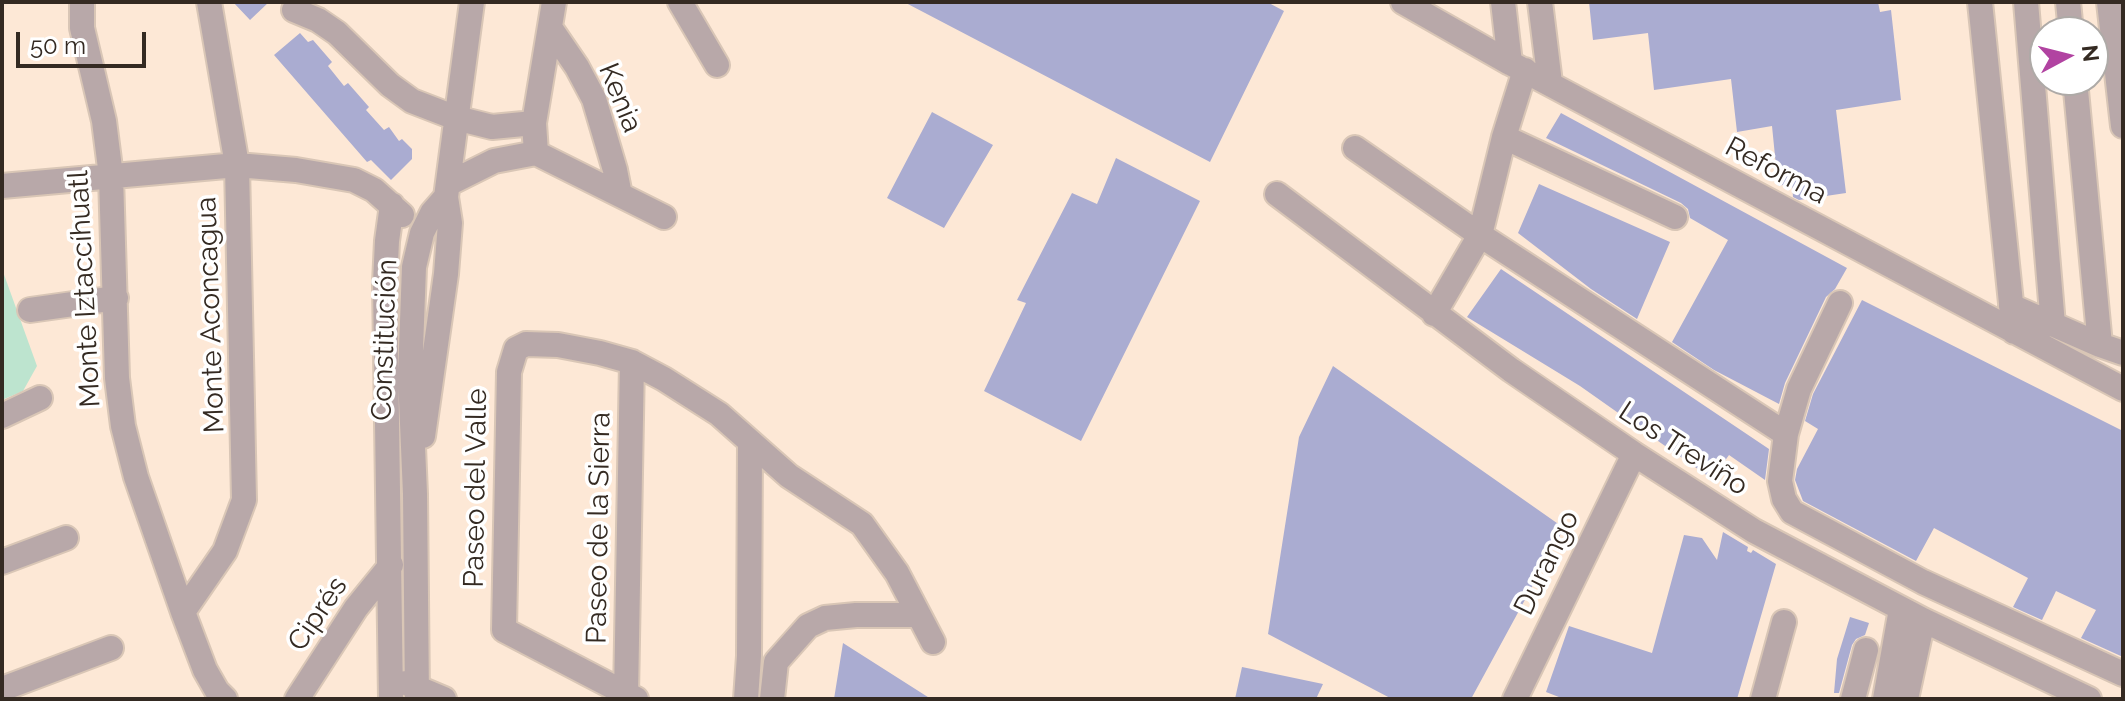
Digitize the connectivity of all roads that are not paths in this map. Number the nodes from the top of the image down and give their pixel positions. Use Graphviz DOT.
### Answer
graph roads {
  1 [pos="82,2"];
  2 [pos="209,2"];
  3 [pos="472,2"];
  4 [pos="554,2"];
  5 [pos="680,2"];
  6 [pos="1403,2"];
  7 [pos="1503,2"];
  8 [pos="1540,2"];
  9 [pos="1980,2"];
  10 [pos="2026,2"];
  11 [pos="2109,2"];
  12 [pos="294,10"];
  13 [pos="551,29"];
  14 [pos="717,65"];
  15 [pos="1517,67"];
  16 [pos="1550,83"];
  17 [pos="2077,96"];
  18 [pos="456,118"];
  19 [pos="534,123"];
  20 [pos="2123,126"];
  21 [pos="492,127"];
  22 [pos="1504,137"];
  23 [pos="1355,148"];
  24 [pos="536,153"];
  25 [pos="494,161"];
  26 [pos="237,165"];
  27 [pos="111,176"];
  28 [pos="2,186"];
  29 [pos="447,190"];
  30 [pos="1277,194"];
  31 [pos="620,195"];
  32 [pos="392,205"];
  33 [pos="664,217"];
  34 [pos="1675,217"];
  35 [pos="422,233"];
  36 [pos="1480,235"];
  37 [pos="116,298"];
  38 [pos="1840,303"];
  39 [pos="30,310"];
  40 [pos="1434,314"];
  41 [pos="2013,319"];
  42 [pos="2053,325"];
  43 [pos="2100,345"];
  44 [pos="2123,353"];
  45 [pos="632,362"];
  46 [pos="2123,370"];
  47 [pos="2123,389"];
  48 [pos="40,398"];
  49 [pos="2,416"];
  50 [pos="1786,434"];
  51 [pos="750,442"];
  52 [pos="1634,454"];
  53 [pos="415,494"];
  54 [pos="66,538"];
  55 [pos="2,562"];
  56 [pos="391,565"];
  57 [pos="183,612"];
  58 [pos="918,615"];
  59 [pos="1912,615"];
  60 [pos="1784,622"];
  61 [pos="933,642"];
  62 [pos="111,648"];
  63 [pos="1866,650"];
  64 [pos="749,656"];
  65 [pos="776,662"];
  66 [pos="2123,674"];
  67 [pos="2,689"];
  68 [pos="392,689"];
  69 [pos="418,693"];
  70 [pos="631,697"];
  71 [pos="225,699"];
  72 [pos="297,699"];
  73 [pos="444,699"];
  74 [pos="746,699"];
  75 [pos="772,699"];
  76 [pos="1515,699"];
  77 [pos="1763,699"];
  78 [pos="1853,699"];
  79 [pos="1885,699"];
  80 [pos="1906,699"];
  81 [pos="2089,699"];
  1 -- 27 [label="street, Monte Iztaccíhuatl"];
  2 -- 26 [label="street, Monte Aconcagua"];
  3 -- 18 [label="street, Constitución"];
  4 -- 13 [label="street"];
  5 -- 14 [label="street"];
  6 -- 15 [label="street, Reforma"];
  7 -- 15 [label="street"];
  8 -- 16 [label="street"];
  9 -- 41 [label="street"];
  10 -- 42 [label="street"];
  11 -- 20 [label="street"];
  12 -- 18 [label="street"];
  13 -- 19 [label="street"];
  13 -- 31 [label="street, Kenia"];
  15 -- 16 [label="street, Reforma"];
  15 -- 22 [label="street"];
  16 -- 41 [label="street, Reforma"];
  17 -- 43 [label="street"];
  18 -- 21 [label="street"];
  18 -- 29 [label="street, Constitución"];
  19 -- 21 [label="street"];
  19 -- 24 [label="street"];
  21 -- 25 [label="street"];
  22 -- 34 [label="street"];
  22 -- 36 [label="street"];
  23 -- 36 [label="street"];
  24 -- 25 [label="street"];
  24 -- 31 [label="street"];
  25 -- 29 [label="street"];
  26 -- 27 [label="street"];
  26 -- 32 [label="street"];
  26 -- 57 [label="street, Monte Aconcagua"];
  27 -- 28 [label="street"];
  27 -- 37 [label="street, Monte Iztaccíhuatl"];
  29 -- 35 [label="street, Constitución"];
  29 -- 53 [label="street, Constitución"];
  30 -- 40 [label="street, Los Treviño"];
  31 -- 33 [label="street"];
  32 -- 35 [label="street"];
  32 -- 56 [label="street"];
  35 -- 53 [label="street, Constitución"];
  36 -- 40 [label="street"];
  36 -- 50 [label="street"];
  37 -- 39 [label="street"];
  37 -- 57 [label="street, Monte Iztaccíhuatl"];
  38 -- 50 [label="street"];
  40 -- 52 [label="street, Los Treviño"];
  41 -- 42 [label="street"];
  41 -- 46 [label="street"];
  41 -- 47 [label="street, Reforma"];
  42 -- 43 [label="street"];
  43 -- 44 [label="street"];
  45 -- 51 [label="street"];
  45 -- 70 [label="street, Paseo de la Sierra"];
  45 -- 70 [label="street, Paseo del Valle"];
  48 -- 49 [label="street"];
  50 -- 66 [label="street"];
  51 -- 58 [label="street"];
  51 -- 64 [label="street"];
  52 -- 59 [label="street, Los Treviño"];
  52 -- 76 [label="street, Durango"];
  53 -- 69 [label="street, Constitución"];
  54 -- 55 [label="street"];
  56 -- 68 [label="street"];
  56 -- 72 [label="street, Ciprés"];
  57 -- 71 [label="street, Monte Iztaccíhuatl"];
  58 -- 61 [label="street"];
  58 -- 65 [label="street"];
  59 -- 79 [label="street"];
  59 -- 80 [label="street"];
  59 -- 81 [label="street, Los Treviño"];
  60 -- 77 [label="street"];
  62 -- 67 [label="street"];
  63 -- 78 [label="street"];
  64 -- 65 [label="street"];
  64 -- 74 [label="street"];
  65 -- 75 [label="street"];
  68 -- 69 [label="street"];
  69 -- 73 [label="street"];
}
